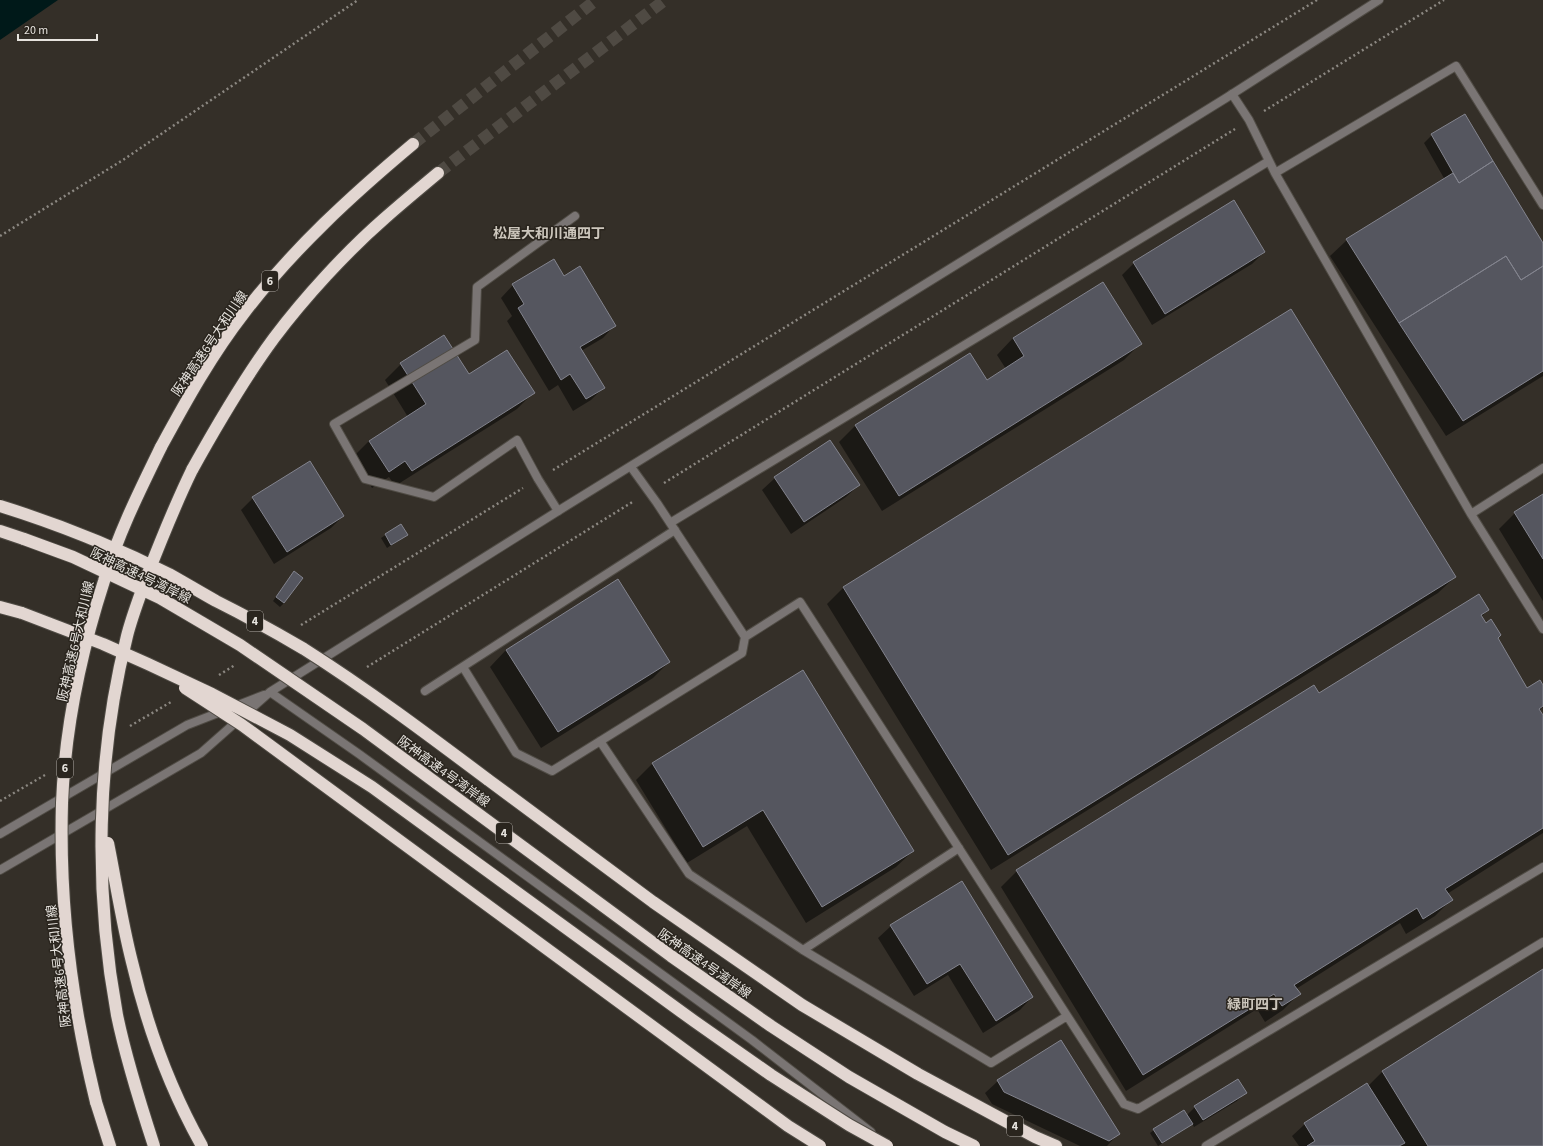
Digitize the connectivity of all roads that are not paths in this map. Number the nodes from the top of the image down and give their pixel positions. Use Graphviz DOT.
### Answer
graph roads {
  1 [pos="1379,0"];
  2 [pos="1232,94"];
  3 [pos="413,144"];
  4 [pos="1269,160"];
  5 [pos="438,173"];
  6 [pos="1275,173"];
  7 [pos="1543,205"];
  8 [pos="575,216"];
  9 [pos="631,467"];
  10 [pos="1543,468"];
  11 [pos="0,506"];
  12 [pos="558,511"];
  13 [pos="1471,514"];
  14 [pos="673,527"];
  15 [pos="0,531"];
  16 [pos="0,606"];
  17 [pos="1543,629"];
  18 [pos="745,638"];
  19 [pos="148,664"];
  20 [pos="463,667"];
  21 [pos="425,691"];
  22 [pos="270,692"];
  23 [pos="600,741"];
  24 [pos="103,815"];
  25 [pos="0,834"];
  26 [pos="959,848"];
  27 [pos="1543,867"];
  28 [pos="0,870"];
  29 [pos="1543,942"];
  30 [pos="803,950"];
  31 [pos="1067,1016"];
  32 [pos="96,1102"];
  33 [pos="104,1146"];
  34 [pos="110,1146"];
  35 [pos="154,1146"];
  36 [pos="202,1146"];
  37 [pos="820,1146"];
  38 [pos="888,1146"];
  39 [pos="974,1146"];
  40 [pos="1056,1146"];
  41 [pos="1206,1146"];
  1 -- 2 [label="street"];
  2 -- 4 [label="street"];
  2 -- 9 [label="street"];
  3 -- 32 [label="highway, 阪神高速6号大和川線 / 6, bridge"];
  4 -- 6 [label="street"];
  4 -- 14 [label="street"];
  5 -- 24 [label="highway, bridge"];
  6 -- 7 [label="street"];
  6 -- 13 [label="street"];
  8 -- 12 [label="street"];
  9 -- 12 [label="street"];
  9 -- 14 [label="street"];
  10 -- 13 [label="street"];
  11 -- 40 [label="highway, 4, bridge"];
  12 -- 22 [label="street"];
  13 -- 17 [label="street"];
  14 -- 18 [label="street"];
  14 -- 20 [label="street"];
  15 -- 39 [label="highway, 阪神高速4号湾岸線 / 4, bridge"];
  16 -- 19 [label="highway, bridge"];
  18 -- 23 [label="street"];
  18 -- 26 [label="street"];
  19 -- 37 [label="highway, bridge"];
  19 -- 38 [label="highway, bridge"];
  20 -- 21 [label="street"];
  20 -- 23 [label="street"];
  22 -- 25 [label="street"];
  22 -- 28 [label="street"];
  22 -- 38 [label="street"];
  23 -- 30 [label="street"];
  24 -- 35 [label="highway, bridge"];
  24 -- 36 [label="highway, bridge"];
  26 -- 30 [label="street"];
  26 -- 31 [label="street"];
  27 -- 31 [label="street"];
  29 -- 41 [label="street"];
  30 -- 31 [label="street"];
  32 -- 33 [label="highway"];
  32 -- 34 [label="highway, 6"];
}
